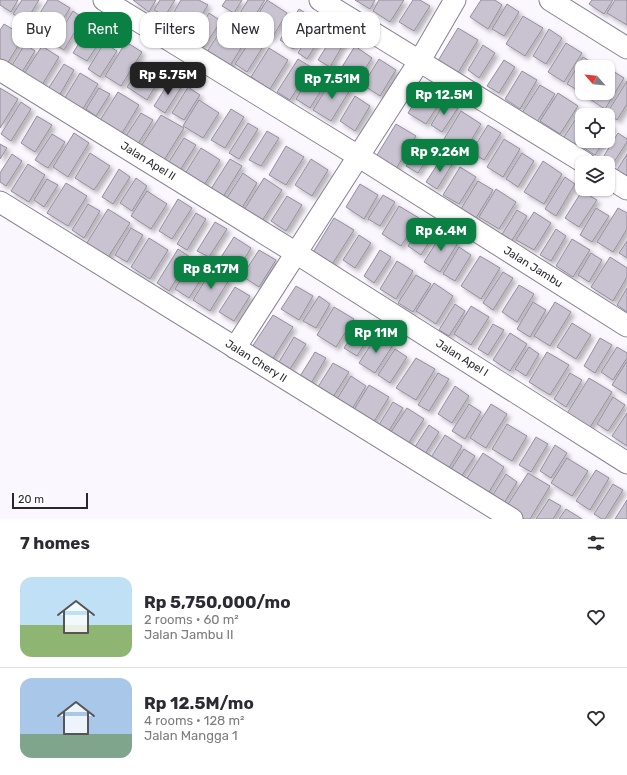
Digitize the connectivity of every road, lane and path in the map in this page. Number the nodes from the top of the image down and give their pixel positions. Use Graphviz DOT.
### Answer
graph roads {
  1 [pos="104,0"];
  2 [pos="320,0"];
  3 [pos="455,0"];
  4 [pos="550,0"];
  5 [pos="627,48"];
  6 [pos="419,62"];
  7 [pos="0,70"];
  8 [pos="358,156"];
  9 [pos="575,157"];
  10 [pos="615,181"];
  11 [pos="627,188"];
  12 [pos="0,202"];
  13 [pos="296,253"];
  14 [pos="627,326"];
  15 [pos="235,348"];
  16 [pos="627,463"];
  17 [pos="512,519"];
  1 -- 8 [label="street, Jalan Jambu"];
  2 -- 6 [label="street"];
  3 -- 6 [label="street"];
  4 -- 5 [label="street"];
  6 -- 8 [label="street"];
  6 -- 9 [label="street"];
  7 -- 13 [label="street, Jalan Apel II"];
  8 -- 13 [label="street"];
  8 -- 14 [label="street, Jalan Jambu"];
  10 -- 11 [label="street"];
  12 -- 15 [label="street, Jalan Chery II"];
  13 -- 15 [label="street"];
  13 -- 16 [label="street, Jalan Apel I"];
  15 -- 17 [label="street, Jalan Chery II"];
}
